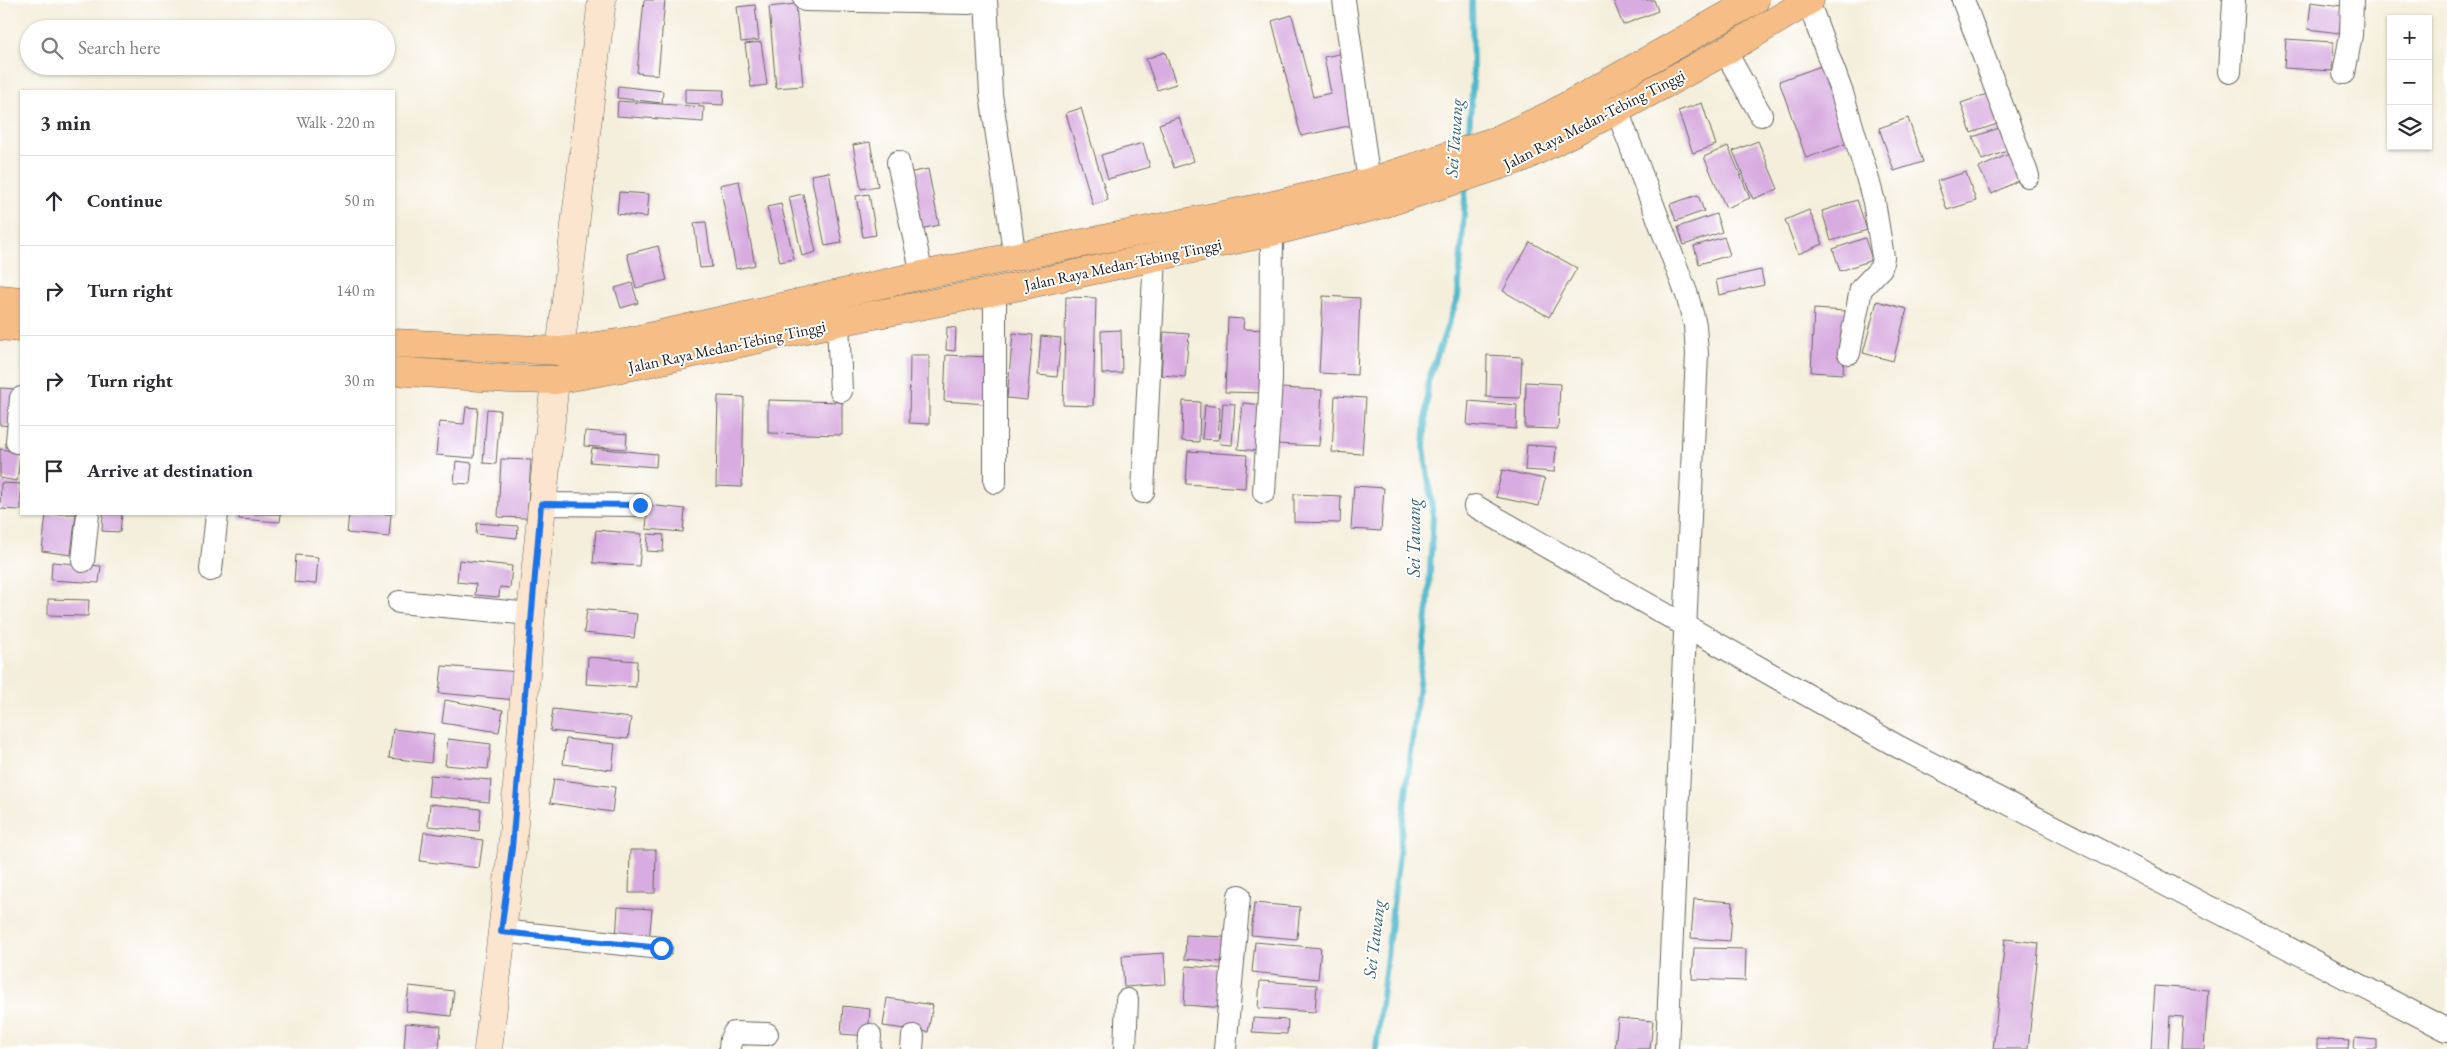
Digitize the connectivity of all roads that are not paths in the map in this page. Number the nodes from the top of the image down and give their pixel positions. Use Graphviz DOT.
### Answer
graph roads {
  1 [pos="602,0"];
  2 [pos="805,0"];
  3 [pos="986,0"];
  4 [pos="1344,0"];
  5 [pos="1755,0"];
  6 [pos="1963,0"];
  7 [pos="2234,0"];
  8 [pos="2352,0"];
  9 [pos="899,1"];
  10 [pos="1808,1"];
  11 [pos="1725,51"];
  12 [pos="2230,72"];
  13 [pos="2344,73"];
  14 [pos="1617,110"];
  15 [pos="1761,115"];
  16 [pos="1501,153"];
  17 [pos="898,162"];
  18 [pos="1453,169"];
  19 [pos="2028,176"];
  20 [pos="1369,182"];
  21 [pos="1272,232"];
  22 [pos="1155,256"];
  23 [pos="1002,260"];
  24 [pos="922,275"];
  25 [pos="995,292"];
  26 [pos="0,299"];
  27 [pos="20,301"];
  28 [pos="838,322"];
  29 [pos="0,326"];
  30 [pos="20,328"];
  31 [pos="395,343"];
  32 [pos="560,351"];
  33 [pos="1849,353"];
  34 [pos="395,371"];
  35 [pos="555,380"];
  36 [pos="841,391"];
  37 [pos="20,409"];
  38 [pos="17,442"];
  39 [pos="995,482"];
  40 [pos="1143,492"];
  41 [pos="1264,492"];
  42 [pos="541,504"];
  43 [pos="640,505"];
  44 [pos="1475,506"];
  45 [pos="88,515"];
  46 [pos="216,515"];
  47 [pos="83,561"];
  48 [pos="211,570"];
  49 [pos="399,602"];
  50 [pos="531,614"];
  51 [pos="1684,626"];
  52 [pos="1239,896"];
  53 [pos="501,932"];
  54 [pos="661,948"];
  55 [pos="1127,1000"];
  56 [pos="2447,1030"];
  57 [pos="767,1034"];
  58 [pos="488,1049"];
  59 [pos="730,1049"];
  60 [pos="1126,1049"];
  61 [pos="1225,1049"];
  62 [pos="1667,1049"];
  1 -- 32 [label="street"];
  2 -- 9 [label="street"];
  3 -- 9 [label="street"];
  3 -- 23 [label="street"];
  4 -- 20 [label="street"];
  5 -- 16 [label="highway, Jalan Raya Medan-Tebing Tinggi"];
  6 -- 19 [label="street"];
  7 -- 12 [label="street"];
  8 -- 13 [label="street"];
  10 -- 11 [label="highway, Jalan Raya Medan-Tebing Tinggi"];
  10 -- 33 [label="street"];
  11 -- 14 [label="highway, Jalan Raya Medan-Tebing Tinggi"];
  11 -- 15 [label="street"];
  14 -- 16 [label="highway, Jalan Raya Medan-Tebing Tinggi"];
  14 -- 51 [label="street"];
  16 -- 18 [label="highway, Jalan Raya Medan-Tebing Tinggi"];
  17 -- 24 [label="street"];
  18 -- 20 [label="highway, Jalan Raya Medan-Tebing Tinggi"];
  18 -- 21 [label="highway, Jalan Raya Medan-Tebing Tinggi"];
  20 -- 23 [label="highway, Jalan Raya Medan-Tebing Tinggi"];
  21 -- 22 [label="highway, Jalan Raya Medan-Tebing Tinggi"];
  21 -- 41 [label="street"];
  22 -- 25 [label="highway, Jalan Raya Medan-Tebing Tinggi"];
  22 -- 40 [label="street"];
  23 -- 24 [label="highway, Jalan Raya Medan-Tebing Tinggi"];
  23 -- 25 [label="highway"];
  24 -- 32 [label="highway, Jalan Raya Medan-Tebing Tinggi"];
  25 -- 28 [label="highway, Jalan Raya Medan-Tebing Tinggi"];
  25 -- 39 [label="street"];
  26 -- 27 [label="highway"];
  28 -- 35 [label="highway, Jalan Raya Medan-Tebing Tinggi"];
  28 -- 36 [label="street"];
  29 -- 30 [label="highway"];
  31 -- 32 [label="highway, Jalan Raya Medan-Tebing Tinggi"];
  34 -- 35 [label="highway, Jalan Raya Medan-Tebing Tinggi"];
  35 -- 42 [label="street"];
  37 -- 38 [label="street"];
  42 -- 43 [label="street"];
  42 -- 50 [label="street"];
  44 -- 51 [label="street"];
  45 -- 47 [label="street"];
  46 -- 48 [label="street"];
  49 -- 50 [label="street"];
  50 -- 53 [label="street"];
  51 -- 56 [label="street"];
  51 -- 62 [label="street"];
  52 -- 61 [label="street"];
  53 -- 54 [label="street"];
  53 -- 58 [label="street"];
  55 -- 60 [label="street"];
  57 -- 59 [label="street"];
}
